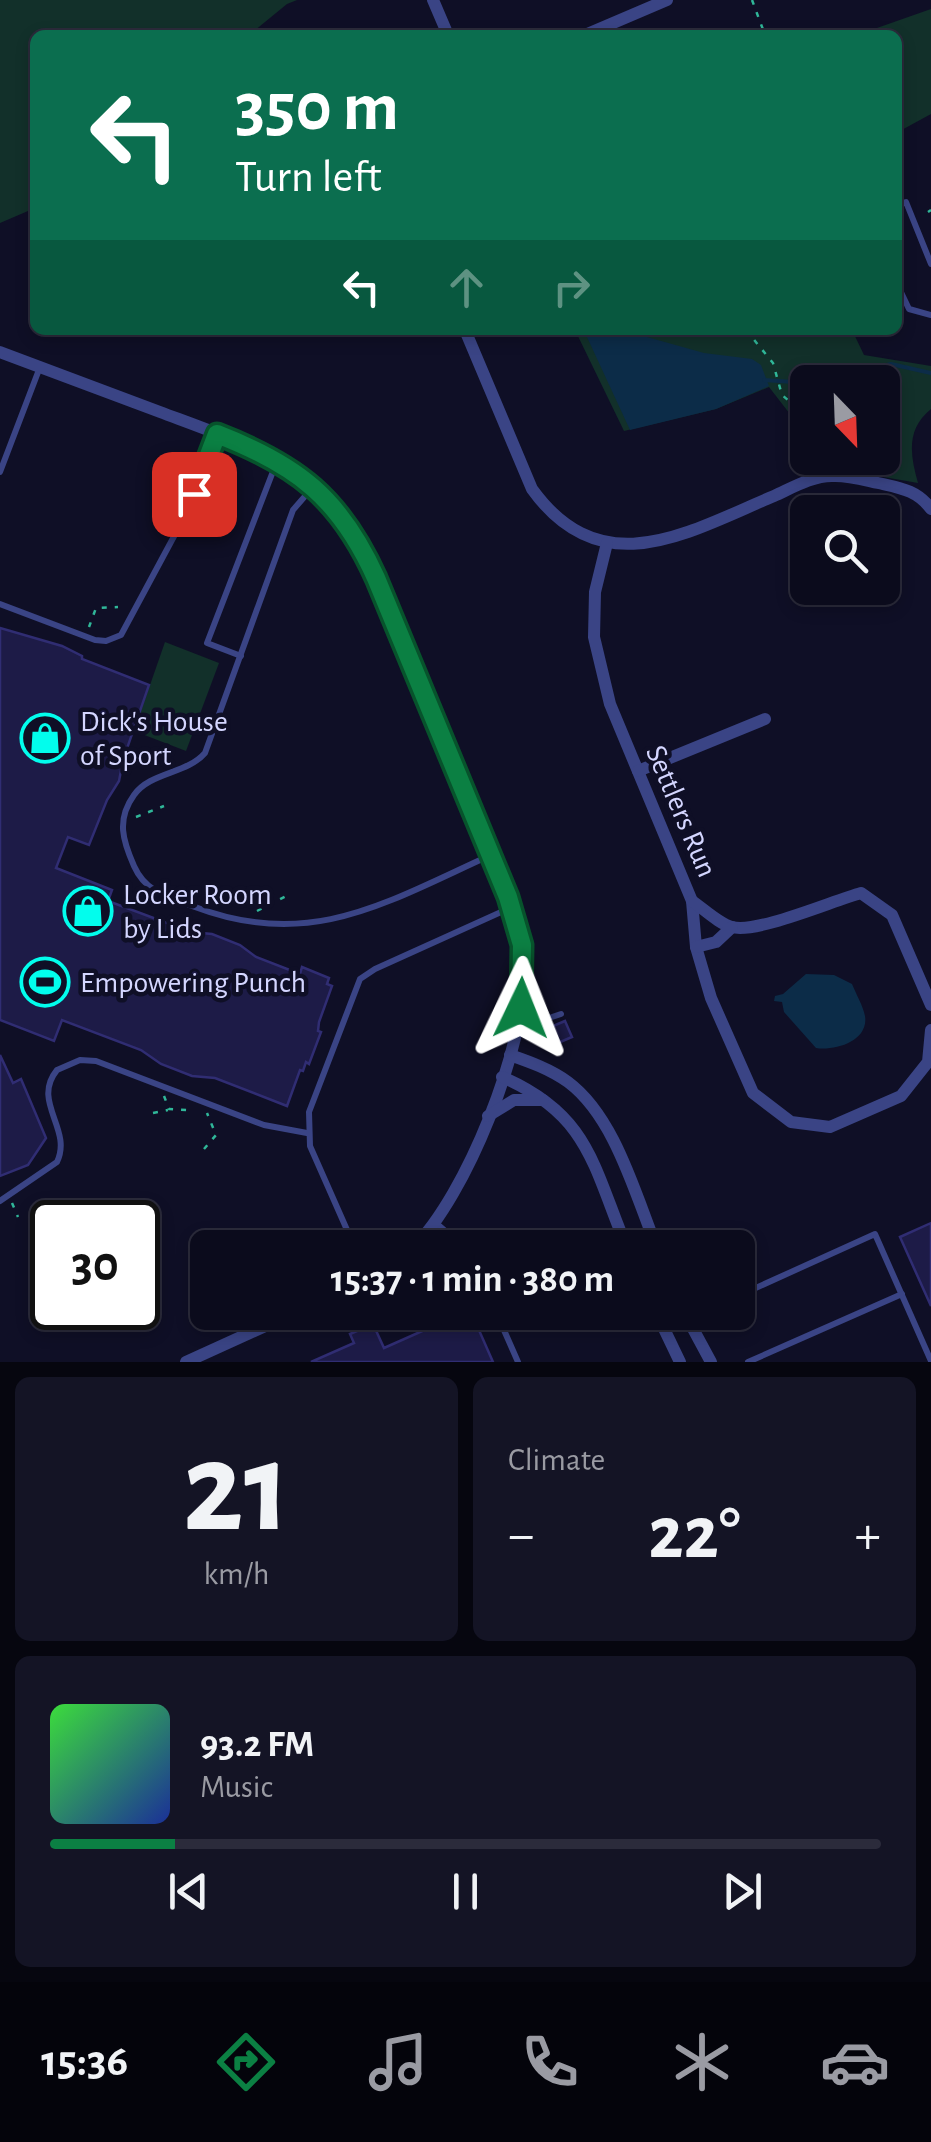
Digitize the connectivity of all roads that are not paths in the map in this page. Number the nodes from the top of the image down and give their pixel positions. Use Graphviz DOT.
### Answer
graph roads {
  1 [pos="433,0"];
  2 [pos="667,0"];
  3 [pos="446,30"];
  4 [pos="597,30"];
  5 [pos="902,204"];
  6 [pos="931,264"];
  7 [pos="902,295"];
  8 [pos="931,315"];
  9 [pos="467,335"];
  10 [pos="0,352"];
  11 [pos="40,367"];
  12 [pos="217,434"];
  13 [pos="277,460"];
  14 [pos="0,472"];
  15 [pos="314,486"];
  16 [pos="931,509"];
  17 [pos="606,543"];
  18 [pos="0,604"];
  19 [pos="241,656"];
  20 [pos="765,719"];
  21 [pos="638,770"];
  22 [pos="491,855"];
  23 [pos="692,902"];
  24 [pos="512,908"];
  25 [pos="732,928"];
  26 [pos="696,947"];
  27 [pos="931,1005"];
  28 [pos="561,1014"];
  29 [pos="520,1017"];
  30 [pos="931,1030"];
  31 [pos="510,1054"];
  32 [pos="502,1077"];
  33 [pos="545,1100"];
  34 [pos="487,1116"];
  35 [pos="308,1133"];
  36 [pos="0,1201"];
  37 [pos="436,1223"];
  38 [pos="348,1230"];
  39 [pos="429,1230"];
  40 [pos="444,1230"];
  41 [pos="619,1230"];
  42 [pos="650,1230"];
  43 [pos="755,1288"];
  44 [pos="902,1294"];
  45 [pos="263,1330"];
  46 [pos="504,1330"];
  47 [pos="665,1330"];
  48 [pos="694,1330"];
  49 [pos="216,1356"];
  50 [pos="759,1359"];
  51 [pos="931,1361"];
  52 [pos="186,1362"];
  53 [pos="518,1362"];
  54 [pos="680,1362"];
  55 [pos="711,1362"];
  56 [pos="748,1362"];
  1 -- 3 [label="street"];
  2 -- 4 [label="street"];
  5 -- 6 [label="lane"];
  7 -- 8 [label="lane"];
  9 -- 17 [label="street"];
  10 -- 11 [label="street"];
  11 -- 12 [label="street"];
  11 -- 14 [label="lane"];
  12 -- 13 [label="street"];
  12 -- 18 [label="lane"];
  13 -- 15 [label="street"];
  13 -- 19 [label="lane"];
  15 -- 19 [label="lane"];
  15 -- 22 [label="street"];
  16 -- 17 [label="street"];
  17 -- 21 [label="street, Settlers Run"];
  19 -- 22 [label="lane"];
  20 -- 21 [label="street"];
  21 -- 23 [label="street, Settlers Run"];
  22 -- 24 [label="street"];
  23 -- 25 [label="street"];
  23 -- 26 [label="street, Settlers Run"];
  24 -- 29 [label="street"];
  24 -- 35 [label="lane"];
  25 -- 26 [label="street"];
  25 -- 27 [label="street"];
  26 -- 30 [label="street, Settlers Run"];
  28 -- 29 [label="lane"];
  29 -- 31 [label="street"];
  31 -- 32 [label="street"];
  31 -- 42 [label="street"];
  32 -- 33 [label="street"];
  32 -- 34 [label="street"];
  33 -- 34 [label="street"];
  33 -- 41 [label="street"];
  34 -- 37 [label="street"];
  35 -- 36 [label="lane"];
  35 -- 38 [label="lane"];
  37 -- 39 [label="street"];
  37 -- 40 [label="lane"];
  43 -- 44 [label="lane"];
  44 -- 50 [label="lane"];
  44 -- 51 [label="lane"];
  45 -- 49 [label="street"];
  46 -- 53 [label="lane"];
  47 -- 54 [label="street"];
  48 -- 55 [label="street"];
  49 -- 52 [label="street"];
  50 -- 56 [label="lane"];
}
